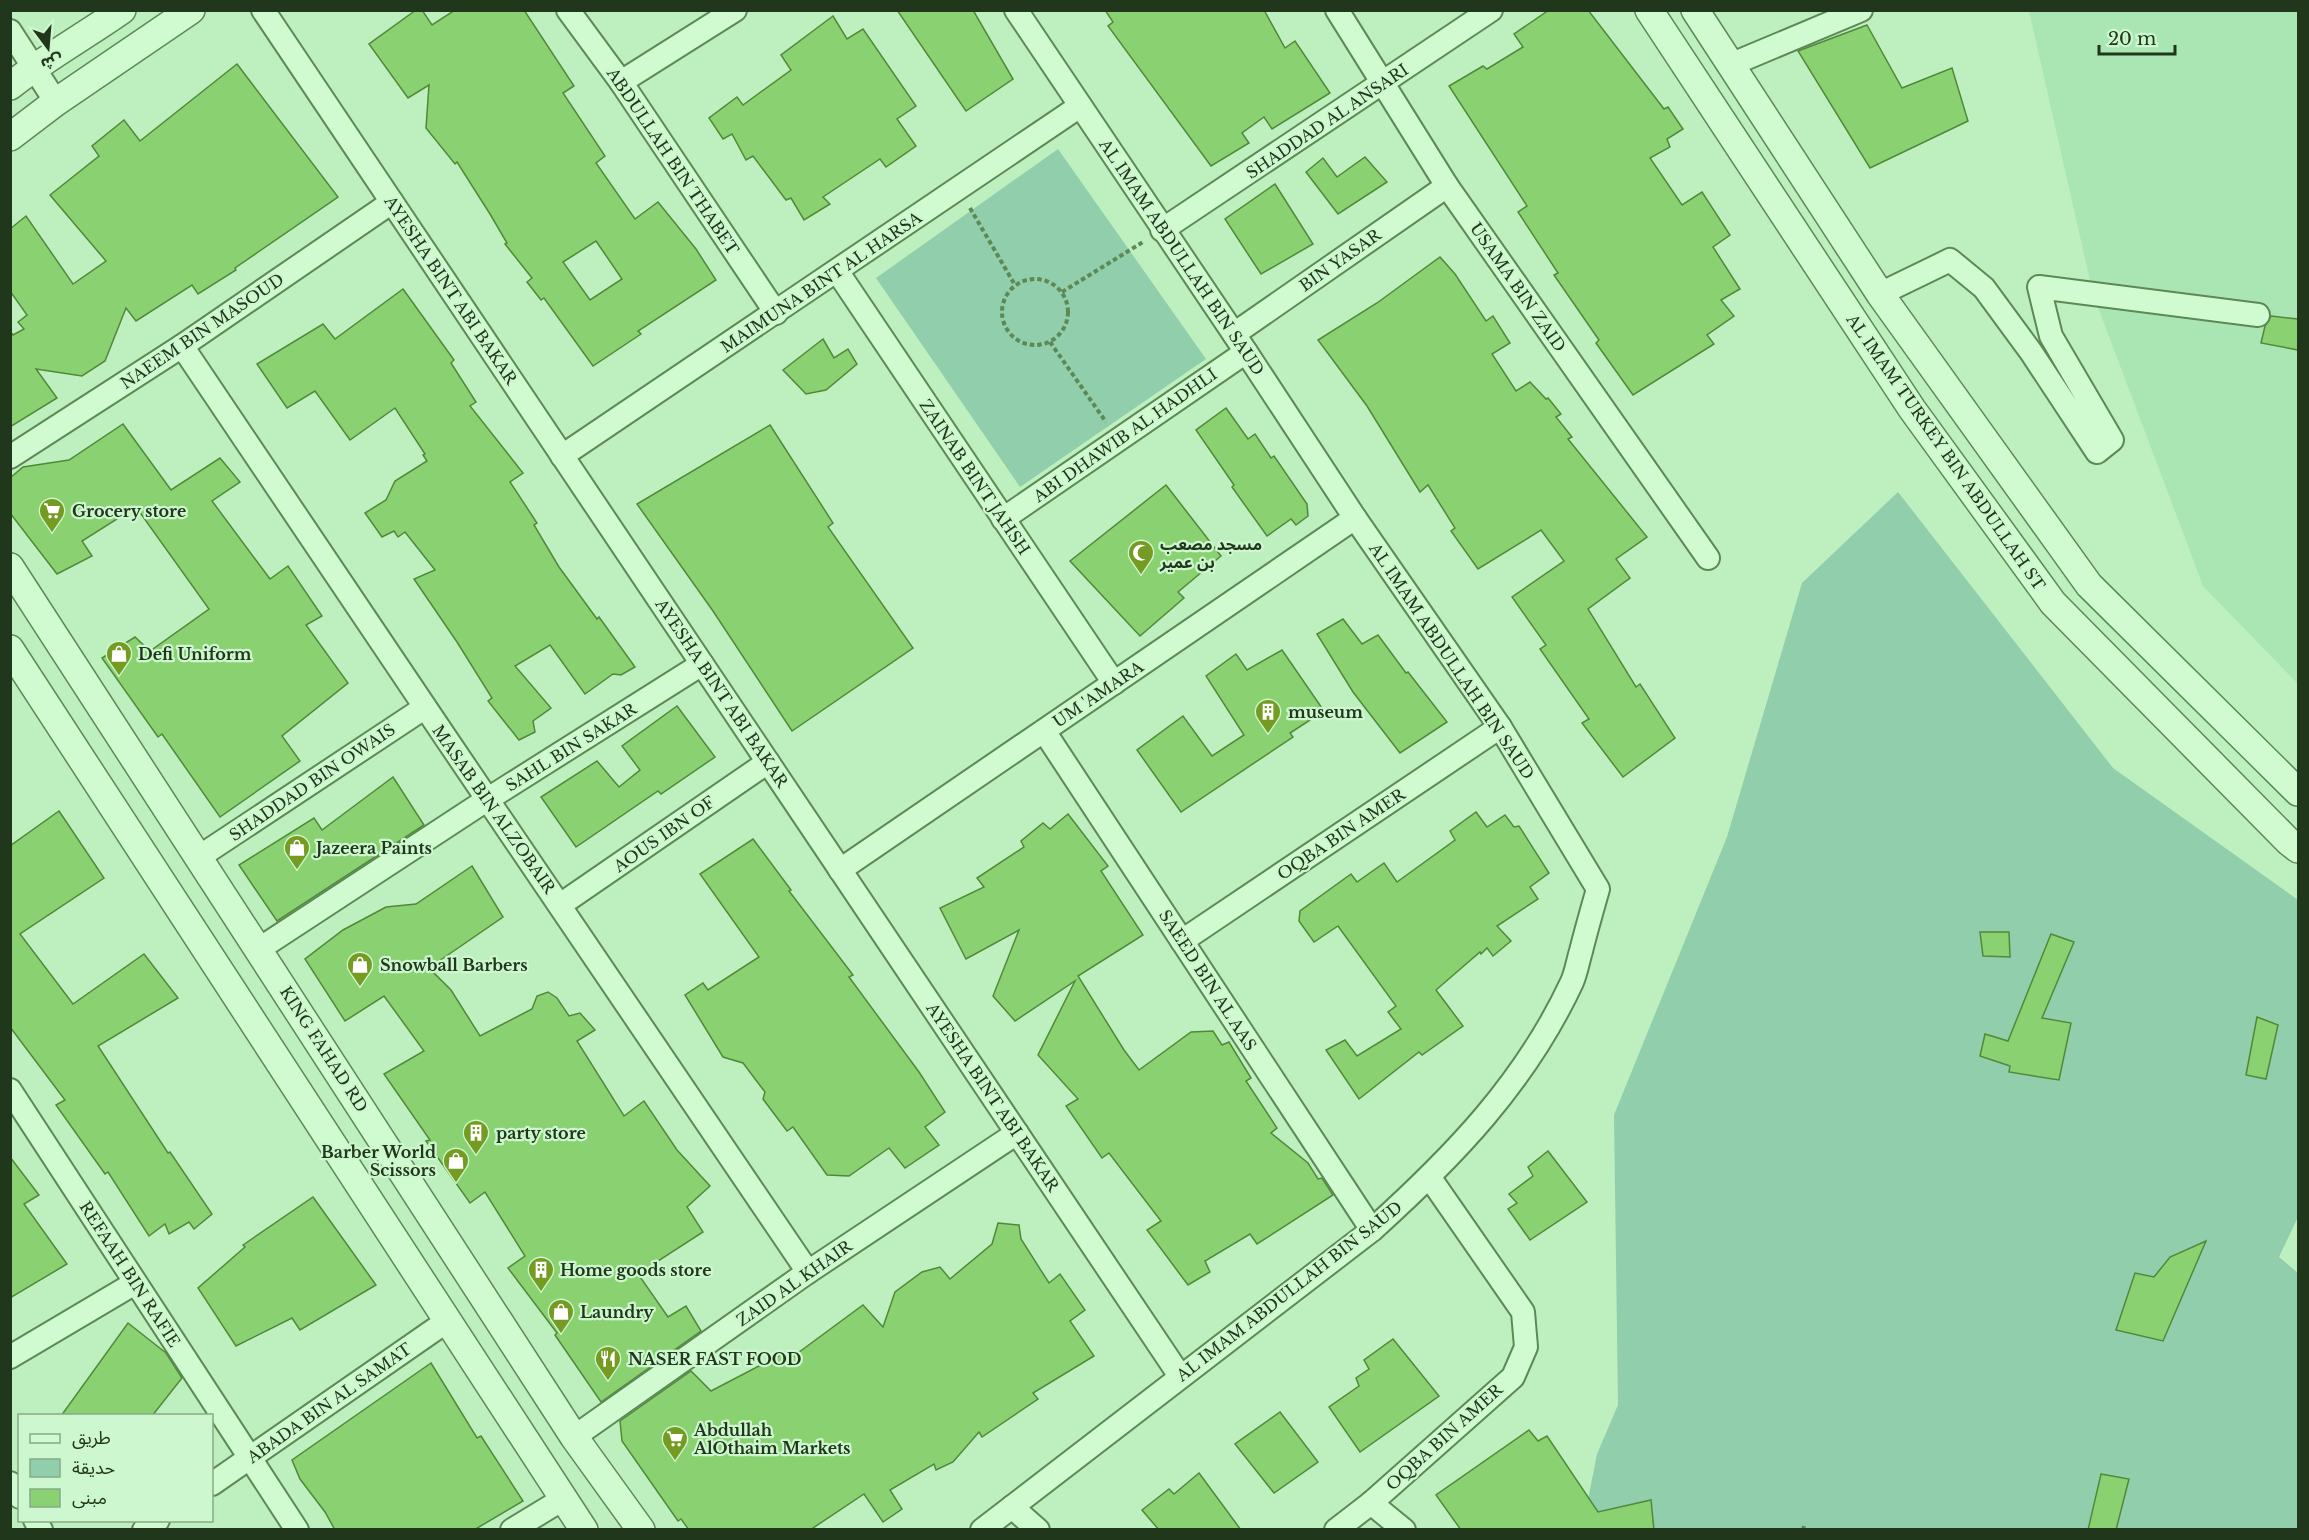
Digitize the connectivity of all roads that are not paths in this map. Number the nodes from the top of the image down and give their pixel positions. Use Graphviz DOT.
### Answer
graph roads {
  1 [pos="122,10"];
  2 [pos="191,10"];
  3 [pos="263,10"];
  4 [pos="568,10"];
  5 [pos="735,10"];
  6 [pos="1016,10"];
  7 [pos="1337,10"];
  8 [pos="1491,10"];
  9 [pos="1648,10"];
  10 [pos="1695,10"];
  11 [pos="1861,10"];
  12 [pos="10,31"];
  13 [pos="1730,65"];
  14 [pos="34,67"];
  15 [pos="621,82"];
  16 [pos="1384,84"];
  17 [pos="10,86"];
  18 [pos="56,102"];
  19 [pos="1080,106"];
  20 [pos="10,137"];
  21 [pos="1447,186"];
  22 [pos="392,202"];
  23 [pos="1162,230"];
  24 [pos="837,271"];
  25 [pos="1880,294"];
  26 [pos="776,313"];
  27 [pos="2258,315"];
  28 [pos="1240,343"];
  29 [pos="183,346"];
  30 [pos="562,456"];
  31 [pos="10,457"];
  32 [pos="1355,518"];
  33 [pos="1003,519"];
  34 [pos="1708,558"];
  35 [pos="10,567"];
  36 [pos="10,649"];
  37 [pos="702,663"];
  38 [pos="1114,683"];
  39 [pos="424,708"];
  40 [pos="1500,727"];
  41 [pos="1044,731"];
  42 [pos="768,762"];
  43 [pos="2298,792"];
  44 [pos="488,799"];
  45 [pos="2298,849"];
  46 [pos="200,857"];
  47 [pos="840,870"];
  48 [pos="560,905"];
  49 [pos="1182,941"];
  50 [pos="259,949"];
  51 [pos="10,1090"];
  52 [pos="1017,1133"];
  53 [pos="1430,1178"];
  54 [pos="1372,1230"];
  55 [pos="807,1272"];
  56 [pos="135,1283"];
  57 [pos="447,1321"];
  58 [pos="10,1358"];
  59 [pos="1180,1376"];
  60 [pos="574,1437"];
  61 [pos="250,1458"];
  62 [pos="213,1483"];
  63 [pos="563,1499"];
  64 [pos="1371,1503"];
  65 [pos="1012,1507"];
  66 [pos="297,1530"];
  67 [pos="512,1530"];
  68 [pos="584,1530"];
  69 [pos="641,1530"];
  70 [pos="970,1530"];
  71 [pos="982,1530"];
  72 [pos="1038,1530"];
  73 [pos="1336,1530"];
  74 [pos="1404,1530"];
  1 -- 14 [label="street"];
  2 -- 18 [label="street"];
  3 -- 22 [label="street, AYESHA BINT ABI BAKAR"];
  4 -- 15 [label="street, ABDULLAH BIN THABET"];
  5 -- 15 [label="street"];
  6 -- 19 [label="street, AL IMAM ABDULLAH BIN SAUD"];
  7 -- 16 [label="street, USAMA BIN ZAID"];
  8 -- 16 [label="street, SHADDAD AL ANSARI"];
  9 -- 45 [label="street, AL IMAM TURKEY BIN ABDULLAH ST"];
  10 -- 13 [label="street"];
  11 -- 13 [label="street"];
  12 -- 14 [label="street"];
  13 -- 25 [label="street"];
  14 -- 17 [label="street"];
  14 -- 18 [label="street"];
  15 -- 26 [label="street, ABDULLAH BIN THABET"];
  16 -- 21 [label="street, USAMA BIN ZAID"];
  16 -- 23 [label="street, SHADDAD AL ANSARI"];
  18 -- 20 [label="street"];
  19 -- 23 [label="street, AL IMAM ABDULLAH BIN SAUD"];
  19 -- 24 [label="street, MAIMUNA BINT AL HARSA"];
  21 -- 28 [label="street, BIN YASAR"];
  21 -- 34 [label="street, USAMA BIN ZAID"];
  22 -- 29 [label="street, NAEEM BIN MASOUD"];
  22 -- 30 [label="street, AYESHA BINT ABI BAKAR"];
  23 -- 28 [label="street, AL IMAM ABDULLAH BIN SAUD"];
  24 -- 26 [label="street, MAIMUNA BINT AL HARSA"];
  24 -- 33 [label="street, ZAINAB BINT JAHSH"];
  25 -- 27 [label="street"];
  25 -- 43 [label="street"];
  26 -- 30 [label="street, MAIMUNA BINT AL HARSA"];
  28 -- 32 [label="street, AL IMAM ABDULLAH BIN SAUD"];
  28 -- 33 [label="street, ABI DHAWIB AL HADHLI"];
  29 -- 31 [label="street, NAEEM BIN MASOUD"];
  29 -- 39 [label="street, MASAB BIN ALZOBAIR"];
  30 -- 37 [label="street, AYESHA BINT ABI BAKAR"];
  32 -- 38 [label="street, UM 'AMARA"];
  32 -- 40 [label="street, AL IMAM ABDULLAH BIN SAUD"];
  33 -- 38 [label="street, ZAINAB BINT JAHSH"];
  35 -- 46 [label="street, KING FAHAD RD"];
  36 -- 57 [label="street"];
  37 -- 42 [label="street, AYESHA BINT ABI BAKAR"];
  37 -- 44 [label="street, SAHL BIN SAKAR"];
  38 -- 41 [label="street, UM 'AMARA"];
  39 -- 44 [label="street, MASAB BIN ALZOBAIR"];
  39 -- 46 [label="street, SHADDAD BIN OWAIS"];
  40 -- 49 [label="street, OQBA BIN AMER"];
  40 -- 53 [label="street, AL IMAM ABDULLAH BIN SAUD"];
  41 -- 47 [label="street, UM 'AMARA"];
  41 -- 49 [label="street, SAEED BIN AL AAS"];
  42 -- 47 [label="street, AYESHA BINT ABI BAKAR"];
  42 -- 48 [label="street, AOUS IBN OF"];
  44 -- 48 [label="street, MASAB BIN ALZOBAIR"];
  44 -- 50 [label="street, SAHL BIN SAKAR"];
  46 -- 50 [label="street, KING FAHAD RD"];
  47 -- 52 [label="street, AYESHA BINT ABI BAKAR"];
  48 -- 55 [label="street, MASAB BIN ALZOBAIR"];
  49 -- 54 [label="street, SAEED BIN AL AAS"];
  50 -- 60 [label="street, KING FAHAD RD"];
  51 -- 56 [label="street, REFAAH BIN RAFIE"];
  52 -- 55 [label="street, ZAID AL KHAIR"];
  52 -- 59 [label="street, AYESHA BINT ABI BAKAR"];
  53 -- 54 [label="street, AL IMAM ABDULLAH BIN SAUD"];
  53 -- 64 [label="street, OQBA BIN AMER"];
  54 -- 59 [label="street, AL IMAM ABDULLAH BIN SAUD"];
  55 -- 60 [label="street, ZAID AL KHAIR"];
  56 -- 58 [label="street"];
  56 -- 61 [label="street, REFAAH BIN RAFIE"];
  57 -- 61 [label="street, ABADA BIN AL SAMAT"];
  57 -- 63 [label="street"];
  59 -- 65 [label="street, AL IMAM ABDULLAH BIN SAUD"];
  60 -- 69 [label="street, KING FAHAD RD"];
  61 -- 62 [label="street, ABADA BIN AL SAMAT"];
  61 -- 66 [label="street, REFAAH BIN RAFIE"];
  63 -- 67 [label="street"];
  63 -- 68 [label="street"];
  64 -- 73 [label="street, OQBA BIN AMER"];
  64 -- 74 [label="street"];
  65 -- 70 [label="street, AL IMAM ABDULLAH BIN SAUD"];
  65 -- 71 [label="street, AL IMAM ABDULLAH BIN SAUD"];
  65 -- 72 [label="street"];
}
